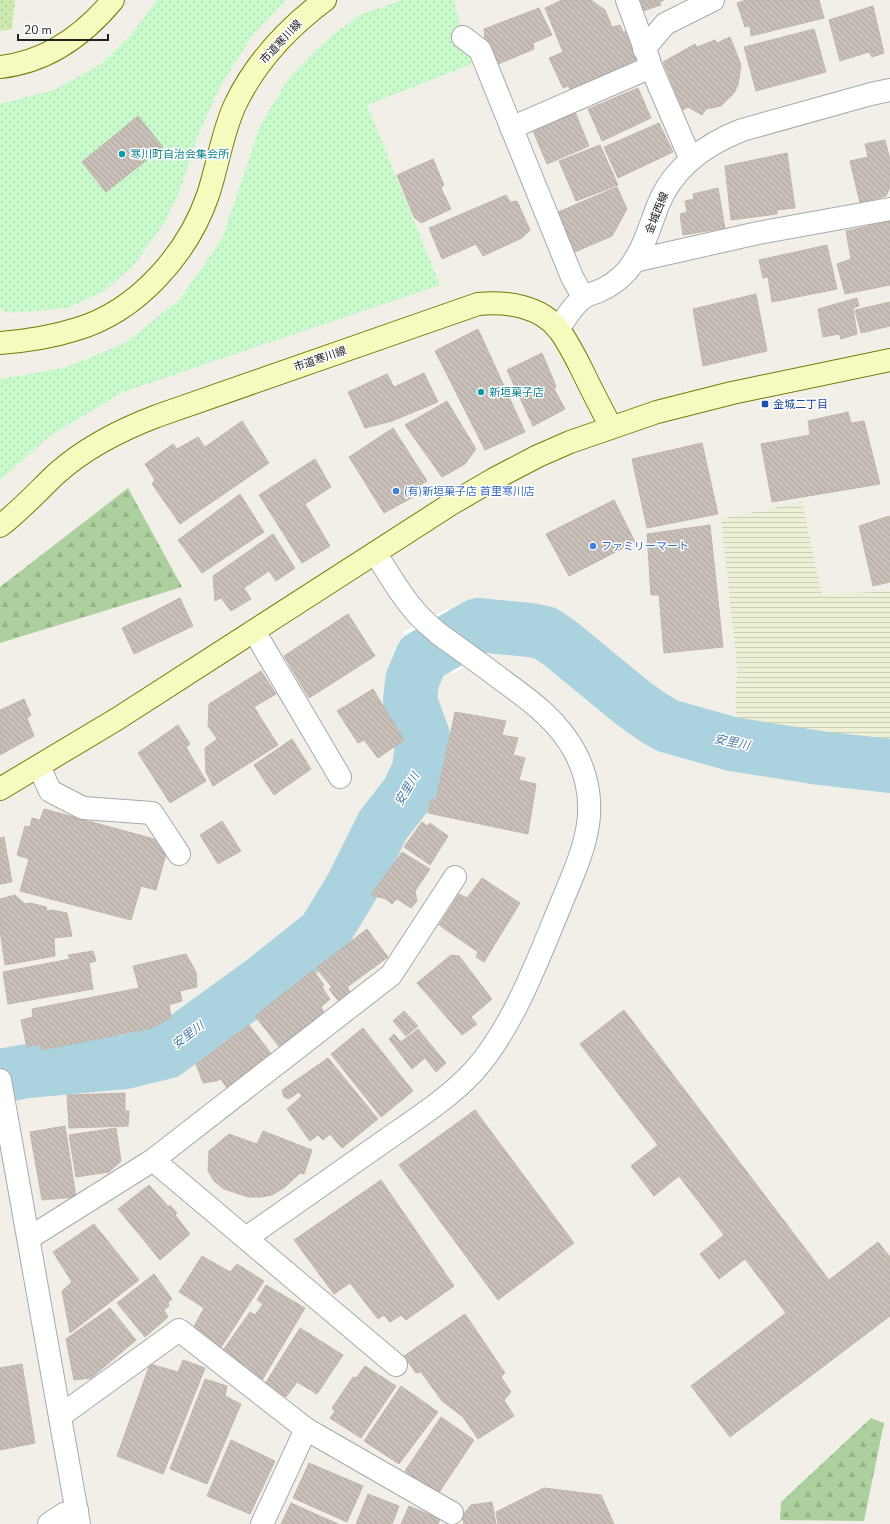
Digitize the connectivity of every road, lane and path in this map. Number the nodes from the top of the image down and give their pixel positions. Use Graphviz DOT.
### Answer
graph roads {
  1 [pos="113,0"];
  2 [pos="325,0"];
  3 [pos="627,0"];
  4 [pos="713,0"];
  5 [pos="463,36"];
  6 [pos="648,58"];
  7 [pos="0,67"];
  8 [pos="890,90"];
  9 [pos="512,128"];
  10 [pos="691,160"];
  11 [pos="890,209"];
  12 [pos="634,261"];
  13 [pos="584,297"];
  14 [pos="558,329"];
  15 [pos="0,342"];
  16 [pos="890,360"];
  17 [pos="611,427"];
  18 [pos="0,526"];
  19 [pos="375,552"];
  20 [pos="254,631"];
  21 [pos="39,766"];
  22 [pos="340,777"];
  23 [pos="0,789"];
  24 [pos="179,854"];
  25 [pos="455,876"];
  26 [pos="2,1090"];
  27 [pos="153,1160"];
  28 [pos="29,1238"];
  29 [pos="246,1238"];
  30 [pos="396,1365"];
  31 [pos="60,1416"];
  32 [pos="306,1429"];
  33 [pos="452,1513"];
  34 [pos="78,1517"];
  35 [pos="49,1524"];
  36 [pos="262,1524"];
  1 -- 7 [label="street"];
  2 -- 15 [label="street, 市道寒川線"];
  3 -- 6 [label="street"];
  4 -- 6 [label="street"];
  5 -- 9 [label="street"];
  6 -- 9 [label="street"];
  6 -- 10 [label="street"];
  8 -- 10 [label="street, 金城西線"];
  9 -- 13 [label="street"];
  10 -- 12 [label="street, 金城西線"];
  11 -- 12 [label="street"];
  12 -- 13 [label="street, 金城西線"];
  13 -- 14 [label="street, 金城西線"];
  14 -- 17 [label="street, 市道寒川線"];
  14 -- 18 [label="street, 市道寒川線"];
  16 -- 17 [label="street"];
  17 -- 19 [label="street"];
  19 -- 20 [label="street"];
  19 -- 29 [label="street"];
  20 -- 21 [label="street"];
  20 -- 22 [label="street"];
  21 -- 23 [label="street"];
  21 -- 24 [label="street"];
  25 -- 27 [label="street"];
  26 -- 28 [label="street"];
  27 -- 28 [label="street"];
  27 -- 29 [label="street"];
  28 -- 31 [label="street"];
  29 -- 30 [label="street"];
  31 -- 32 [label="street"];
  31 -- 34 [label="street"];
  32 -- 33 [label="street"];
  32 -- 36 [label="street"];
  34 -- 35 [label="street"];
}
